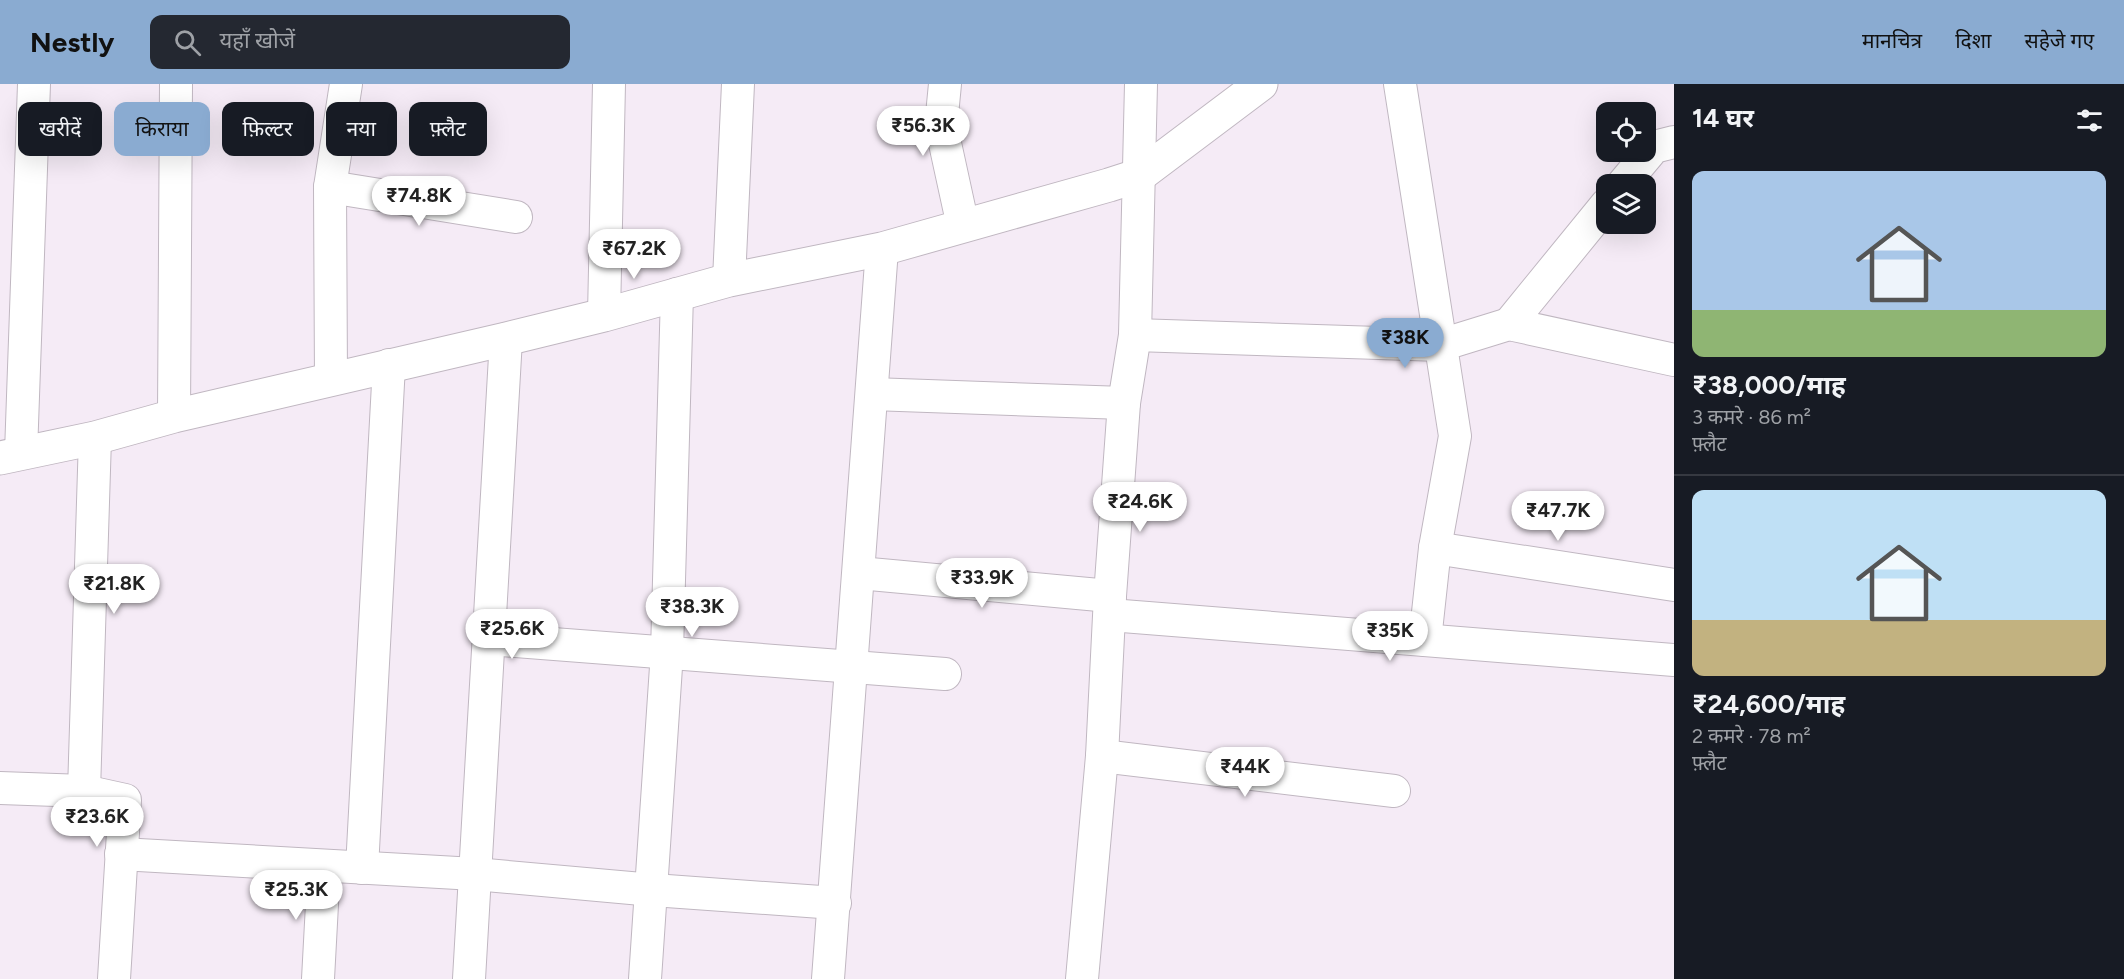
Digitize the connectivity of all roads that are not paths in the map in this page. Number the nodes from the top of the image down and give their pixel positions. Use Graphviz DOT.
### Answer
graph roads {
  1 [pos="34,84"];
  2 [pos="176,84"];
  3 [pos="346,84"];
  4 [pos="609,84"];
  5 [pos="738,84"];
  6 [pos="945,84"];
  7 [pos="1141,84"];
  8 [pos="1261,84"];
  9 [pos="1400,84"];
  10 [pos="1674,142"];
  11 [pos="1631,174"];
  12 [pos="1140,175"];
  13 [pos="330,187"];
  14 [pos="516,217"];
  15 [pos="1596,217"];
  16 [pos="963,226"];
  17 [pos="882,249"];
  18 [pos="729,280"];
  19 [pos="677,294"];
  20 [pos="604,315"];
  21 [pos="1509,324"];
  22 [pos="1136,335"];
  23 [pos="506,339"];
  24 [pos="1441,345"];
  25 [pos="1674,360"];
  26 [pos="389,365"];
  27 [pos="332,379"];
  28 [pos="872,394"];
  29 [pos="1124,403"];
  30 [pos="174,416"];
  31 [pos="95,438"];
  32 [pos="10,455"];
  33 [pos="1435,548"];
  34 [pos="859,573"];
  35 [pos="1674,585"];
  36 [pos="1110,605"];
  37 [pos="489,639"];
  38 [pos="1425,640"];
  39 [pos="667,652"];
  40 [pos="1674,660"];
  41 [pos="852,666"];
  42 [pos="945,674"];
  43 [pos="1102,756"];
  44 [pos="0,788"];
  45 [pos="84,791"];
  46 [pos="1394,791"];
  47 [pos="121,854"];
  48 [pos="324,867"];
  49 [pos="362,868"];
  50 [pos="475,874"];
  51 [pos="652,890"];
  52 [pos="835,903"];
  53 [pos="114,979"];
  54 [pos="318,979"];
  55 [pos="469,979"];
  56 [pos="645,979"];
  57 [pos="828,979"];
  58 [pos="1082,979"];
  1 -- 32 [label="street"];
  2 -- 30 [label="street"];
  3 -- 13 [label="street"];
  4 -- 20 [label="street"];
  5 -- 18 [label="street"];
  6 -- 16 [label="street"];
  7 -- 12 [label="street"];
  8 -- 12 [label="street"];
  9 -- 24 [label="street"];
  10 -- 11 [label="street"];
  12 -- 16 [label="street"];
  12 -- 22 [label="street"];
  13 -- 14 [label="street"];
  13 -- 27 [label="street"];
  15 -- 21 [label="street"];
  16 -- 17 [label="street"];
  17 -- 18 [label="street"];
  17 -- 28 [label="street"];
  18 -- 19 [label="street"];
  19 -- 20 [label="street"];
  19 -- 39 [label="street"];
  20 -- 23 [label="street"];
  21 -- 24 [label="street"];
  21 -- 25 [label="street"];
  22 -- 24 [label="street"];
  22 -- 29 [label="street"];
  23 -- 26 [label="street"];
  23 -- 37 [label="street"];
  24 -- 33 [label="street"];
  26 -- 27 [label="street"];
  26 -- 49 [label="street"];
  27 -- 30 [label="street"];
  28 -- 29 [label="street"];
  28 -- 34 [label="street"];
  29 -- 36 [label="street"];
  30 -- 31 [label="street"];
  31 -- 32 [label="street"];
  31 -- 45 [label="street"];
  33 -- 35 [label="street"];
  33 -- 38 [label="street"];
  34 -- 36 [label="street"];
  34 -- 41 [label="street"];
  36 -- 38 [label="street"];
  36 -- 43 [label="street"];
  37 -- 39 [label="street"];
  37 -- 50 [label="street"];
  38 -- 40 [label="street"];
  39 -- 41 [label="street"];
  39 -- 51 [label="street"];
  41 -- 42 [label="street"];
  41 -- 52 [label="street"];
  43 -- 46 [label="street"];
  43 -- 58 [label="street"];
  44 -- 45 [label="street"];
  45 -- 47 [label="street"];
  47 -- 48 [label="street"];
  47 -- 53 [label="street"];
  48 -- 49 [label="street"];
  48 -- 54 [label="street"];
  49 -- 50 [label="street"];
  50 -- 51 [label="street"];
  50 -- 55 [label="street"];
  51 -- 52 [label="street"];
  51 -- 56 [label="street"];
  52 -- 57 [label="street"];
}
